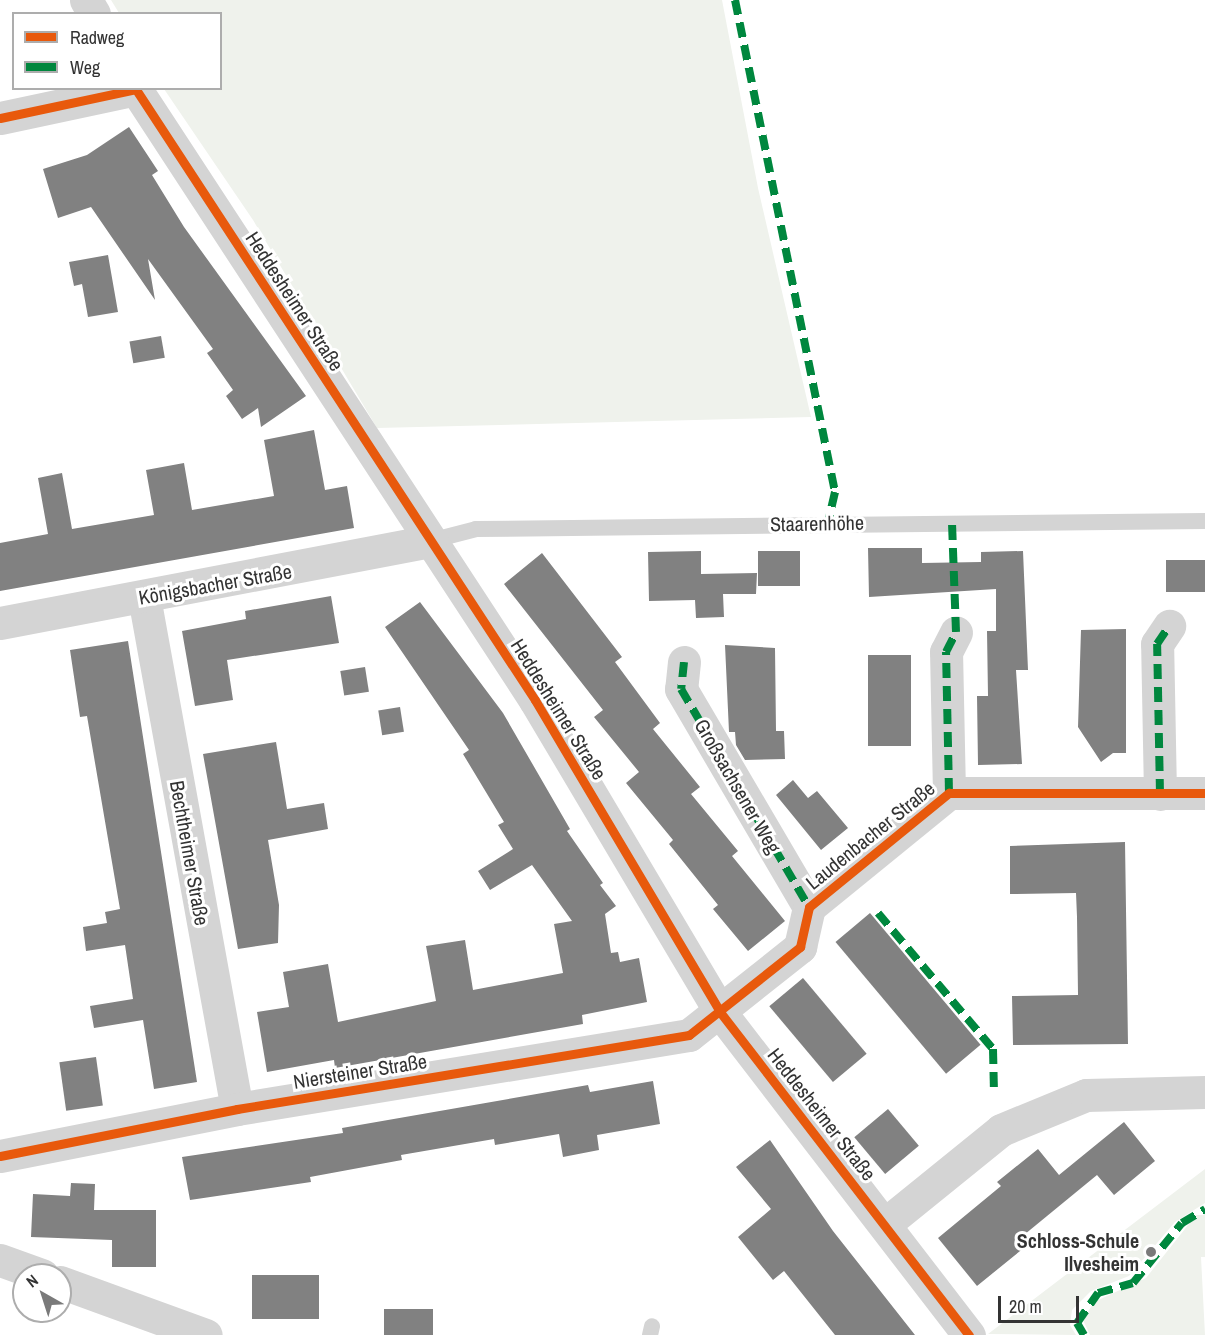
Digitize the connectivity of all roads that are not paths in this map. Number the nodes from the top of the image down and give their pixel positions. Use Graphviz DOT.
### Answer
graph roads {
  1 [pos="130,90"];
  2 [pos="136,90"];
  3 [pos="0,118"];
  4 [pos="1205,520"];
  5 [pos="430,541"];
  6 [pos="144,597"];
  7 [pos="0,623"];
  8 [pos="1169,626"];
  9 [pos="956,632"];
  10 [pos="684,662"];
  11 [pos="949,793"];
  12 [pos="1205,793"];
  13 [pos="1160,794"];
  14 [pos="809,907"];
  15 [pos="720,1012"];
  16 [pos="1205,1092"];
  17 [pos="237,1109"];
  18 [pos="0,1156"];
  19 [pos="885,1224"];
  20 [pos="72,1286"];
  21 [pos="206,1335"];
  22 [pos="969,1335"];
  1 -- 3 [label="street"];
  2 -- 5 [label="street, Heddesheimer Straße"];
  4 -- 5 [label="lane, Staarenhöhe"];
  5 -- 6 [label="street, Königsbacher Straße"];
  5 -- 15 [label="street, Heddesheimer Straße"];
  6 -- 7 [label="street, Königsbacher Straße"];
  6 -- 17 [label="street, Bechtheimer Straße"];
  8 -- 13 [label="street"];
  9 -- 11 [label="street"];
  10 -- 14 [label="street, Großsachsener Weg"];
  11 -- 13 [label="street, Laudenbacher Straße"];
  11 -- 14 [label="street, Laudenbacher Straße"];
  12 -- 13 [label="street, Laudenbacher Straße"];
  14 -- 15 [label="street, Laudenbacher Straße"];
  15 -- 17 [label="street, Niersteiner Straße"];
  15 -- 19 [label="street, Heddesheimer Straße"];
  16 -- 19 [label="street"];
  17 -- 18 [label="street, Niersteiner Straße"];
  19 -- 22 [label="street, Heddesheimer Straße"];
  20 -- 21 [label="street"];
}
